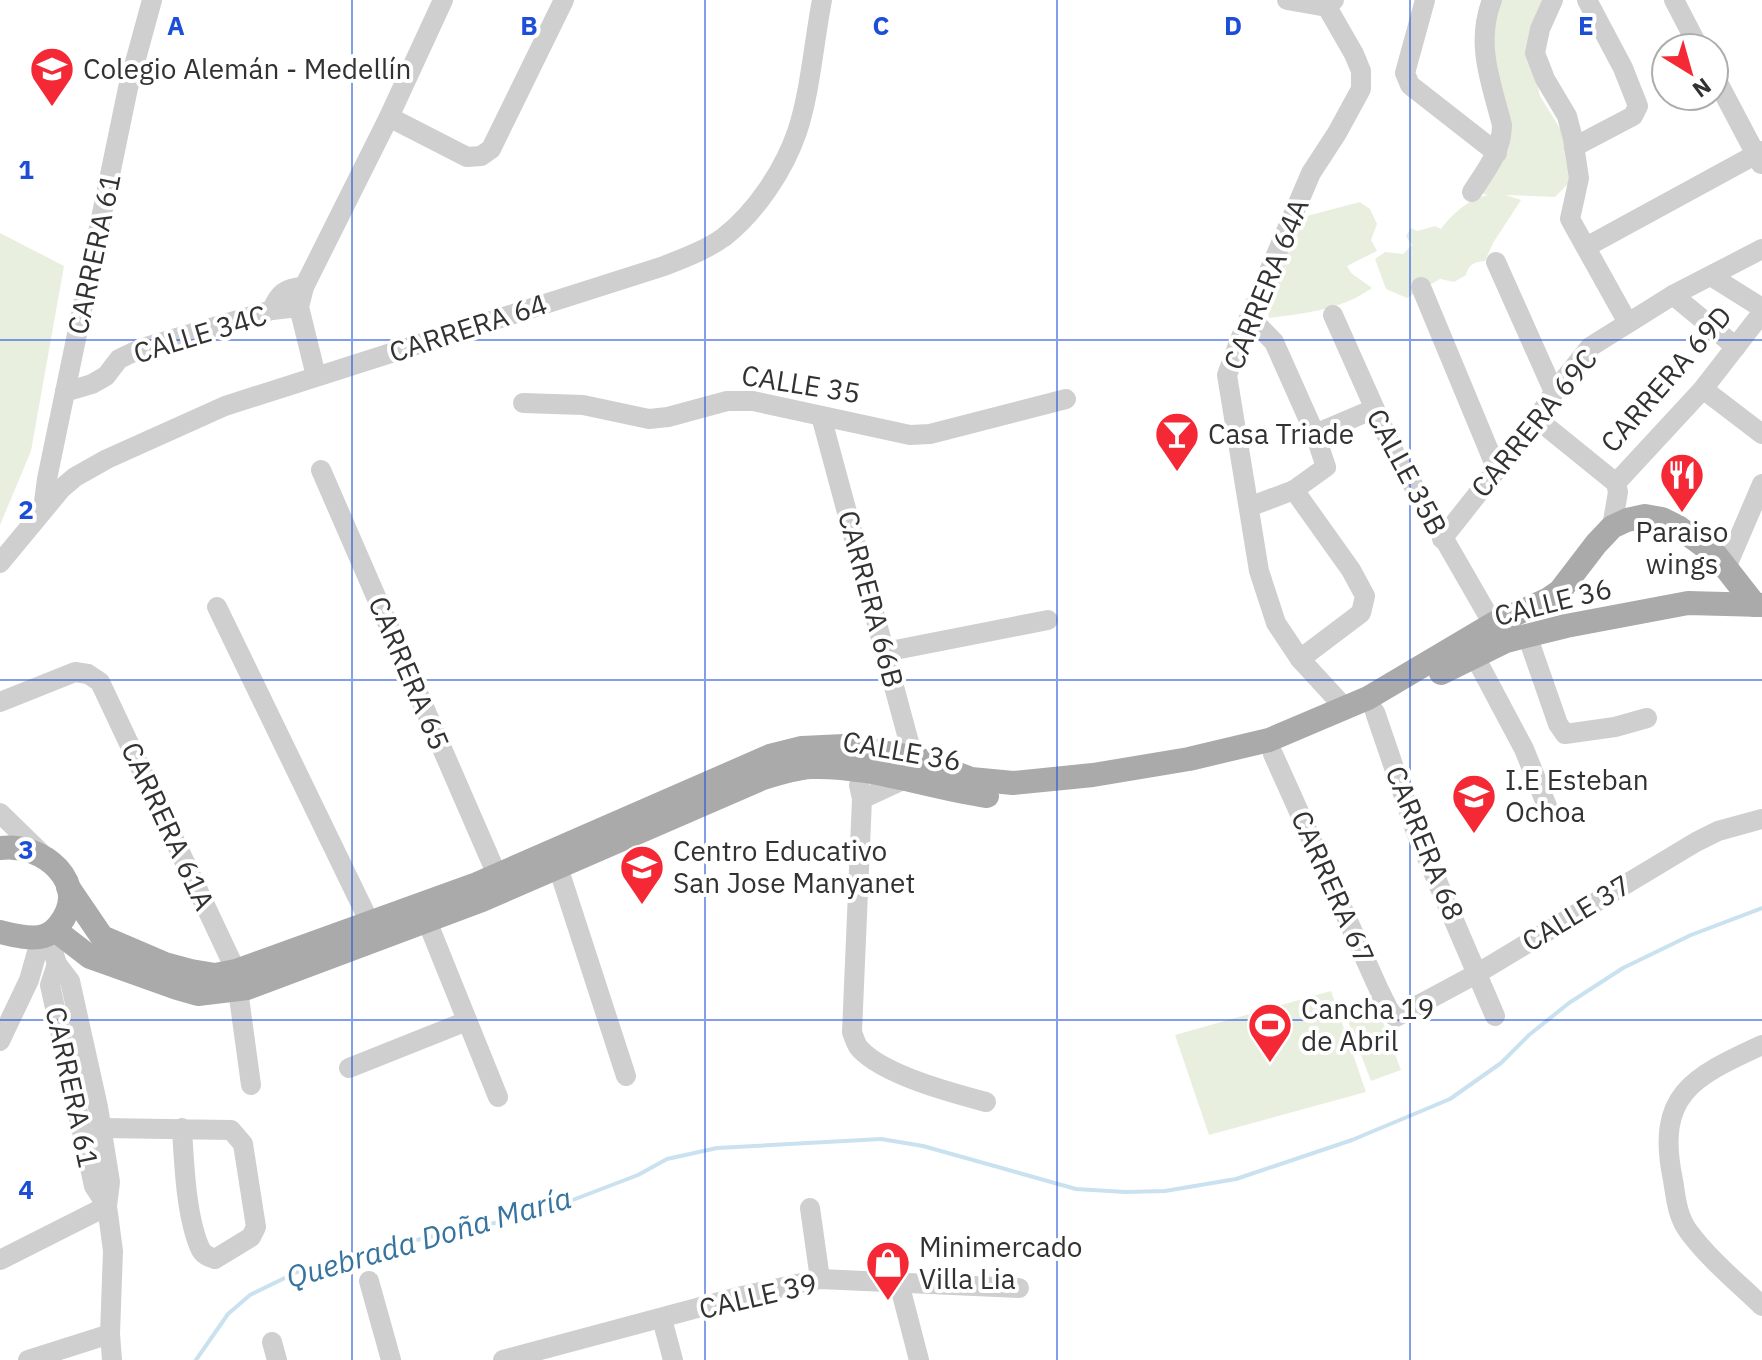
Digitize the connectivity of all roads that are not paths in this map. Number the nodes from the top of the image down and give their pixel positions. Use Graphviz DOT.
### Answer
graph roads {
  1 [pos="152,0"];
  2 [pos="443,0"];
  3 [pos="564,0"];
  4 [pos="822,0"];
  5 [pos="1287,0"];
  6 [pos="1425,0"];
  7 [pos="1492,0"];
  8 [pos="1553,0"];
  9 [pos="1587,0"];
  10 [pos="1674,0"];
  11 [pos="1331,4"];
  12 [pos="1691,32"];
  13 [pos="1730,104"];
  14 [pos="389,117"];
  15 [pos="1574,147"];
  16 [pos="1497,153"];
  17 [pos="1760,157"];
  18 [pos="1472,192"];
  19 [pos="1586,247"];
  20 [pos="1762,249"];
  21 [pos="1496,262"];
  22 [pos="1711,276"];
  23 [pos="1421,287"];
  24 [pos="1673,295"];
  25 [pos="301,297"];
  26 [pos="1762,311"];
  27 [pos="1333,315"];
  28 [pos="1250,317"];
  29 [pos="1628,323"];
  30 [pos="1736,347"];
  31 [pos="316,376"];
  32 [pos="1703,389"];
  33 [pos="65,392"];
  34 [pos="1554,392"];
  35 [pos="1066,399"];
  36 [pos="523,403"];
  37 [pos="1374,409"];
  38 [pos="821,416"];
  39 [pos="1537,419"];
  40 [pos="1315,434"];
  41 [pos="1762,434"];
  42 [pos="321,470"];
  43 [pos="1497,470"];
  44 [pos="1616,483"];
  45 [pos="1762,484"];
  46 [pos="1294,490"];
  47 [pos="1249,507"];
  48 [pos="43,509"];
  49 [pos="1612,527"];
  50 [pos="1442,539"];
  51 [pos="1726,556"];
  52 [pos="0,563"];
  53 [pos="1560,591"];
  54 [pos="1688,603"];
  55 [pos="1759,605"];
  56 [pos="217,607"];
  57 [pos="1048,620"];
  58 [pos="1493,624"];
  59 [pos="1566,626"];
  60 [pos="1527,635"];
  61 [pos="885,652"];
  62 [pos="1474,655"];
  63 [pos="1300,659"];
  64 [pos="0,702"];
  65 [pos="1345,708"];
  66 [pos="1375,712"];
  67 [pos="1647,718"];
  68 [pos="1273,754"];
  69 [pos="913,757"];
  70 [pos="856,771"];
  71 [pos="903,780"];
  72 [pos="862,799"];
  73 [pos="1547,806"];
  74 [pos="0,813"];
  75 [pos="1762,819"];
  76 [pos="0,848"];
  77 [pos="42,854"];
  78 [pos="558,867"];
  79 [pos="497,875"];
  80 [pos="68,887"];
  81 [pos="427,921"];
  82 [pos="370,923"];
  83 [pos="0,932"];
  84 [pos="48,934"];
  85 [pos="57,964"];
  86 [pos="1478,973"];
  87 [pos="237,980"];
  88 [pos="1495,1016"];
  89 [pos="1396,1017"];
  90 [pos="467,1021"];
  91 [pos="0,1041"];
  92 [pos="1762,1045"];
  93 [pos="349,1068"];
  94 [pos="626,1076"];
  95 [pos="251,1085"];
  96 [pos="498,1097"];
  97 [pos="986,1102"];
  98 [pos="102,1128"];
  99 [pos="182,1128"];
  100 [pos="107,1206"];
  101 [pos="810,1208"];
  102 [pos="0,1260"];
  103 [pos="820,1279"];
  104 [pos="369,1281"];
  105 [pos="899,1283"];
  106 [pos="1019,1288"];
  107 [pos="1762,1306"];
  108 [pos="662,1319"];
  109 [pos="110,1334"];
  110 [pos="28,1360"];
  111 [pos="112,1360"];
  112 [pos="391,1360"];
  113 [pos="503,1360"];
  114 [pos="673,1360"];
  115 [pos="919,1360"];
  1 -- 33 [label="street, CARRERA 61"];
  2 -- 14 [label="street"];
  3 -- 14 [label="street"];
  4 -- 31 [label="street, CARRERA 64"];
  5 -- 11 [label="street"];
  6 -- 16 [label="street"];
  7 -- 16 [label="street"];
  8 -- 15 [label="street"];
  9 -- 15 [label="street"];
  10 -- 12 [label="street"];
  11 -- 28 [label="street, CARRERA 64A"];
  13 -- 17 [label="street"];
  14 -- 25 [label="street"];
  15 -- 19 [label="street"];
  16 -- 18 [label="street"];
  17 -- 19 [label="street"];
  19 -- 29 [label="street"];
  20 -- 22 [label="street, CARRERA 69C"];
  21 -- 34 [label="street"];
  22 -- 24 [label="street, CARRERA 69C"];
  22 -- 26 [label="street"];
  23 -- 43 [label="street"];
  24 -- 29 [label="street, CARRERA 69C"];
  24 -- 30 [label="street"];
  25 -- 31 [label="street"];
  25 -- 33 [label="street, CALLE 34C"];
  26 -- 30 [label="street, CARRERA 69D"];
  27 -- 37 [label="street, CALLE 35B"];
  28 -- 40 [label="street"];
  28 -- 47 [label="street, CARRERA 64A"];
  29 -- 34 [label="street, CARRERA 69C"];
  30 -- 32 [label="street, CARRERA 69D"];
  31 -- 48 [label="street, CARRERA 64"];
  32 -- 41 [label="street"];
  32 -- 44 [label="street, CARRERA 69D"];
  33 -- 48 [label="street, CARRERA 61"];
  34 -- 39 [label="street, CARRERA 69C"];
  35 -- 38 [label="street, CALLE 35"];
  36 -- 38 [label="street, CALLE 35"];
  37 -- 40 [label="street"];
  37 -- 50 [label="street, CALLE 35B"];
  38 -- 61 [label="street, CARRERA 66B"];
  39 -- 43 [label="street, CARRERA 69C"];
  39 -- 44 [label="street"];
  40 -- 46 [label="street"];
  42 -- 79 [label="street, CARRERA 65"];
  43 -- 50 [label="street, CARRERA 69C"];
  44 -- 49 [label="street"];
  45 -- 51 [label="street"];
  46 -- 47 [label="street"];
  46 -- 63 [label="street"];
  47 -- 63 [label="street, CARRERA 64A"];
  48 -- 52 [label="street, CARRERA 64"];
  49 -- 51 [label="main road"];
  49 -- 53 [label="main road"];
  50 -- 58 [label="street, CALLE 35B"];
  51 -- 54 [label="main road"];
  51 -- 55 [label="main road"];
  53 -- 58 [label="main road, CALLE 36"];
  53 -- 59 [label="main road"];
  54 -- 55 [label="main road, CALLE 36"];
  54 -- 59 [label="main road, CALLE 36"];
  56 -- 82 [label="street"];
  57 -- 61 [label="street"];
  58 -- 65 [label="main road, CALLE 36"];
  59 -- 60 [label="main road, CALLE 36"];
  60 -- 62 [label="main road, CALLE 36"];
  60 -- 67 [label="street"];
  61 -- 69 [label="street, CARRERA 66B"];
  62 -- 66 [label="main road, CALLE 36"];
  62 -- 73 [label="street"];
  63 -- 65 [label="street, CARRERA 64A"];
  64 -- 87 [label="street, CARRERA 61A"];
  65 -- 69 [label="main road, CALLE 36"];
  66 -- 68 [label="main road, CALLE 36"];
  66 -- 86 [label="street, CARRERA 68"];
  68 -- 71 [label="main road, CALLE 36"];
  68 -- 89 [label="street, CARRERA 67"];
  69 -- 71 [label="street"];
  69 -- 79 [label="main road, CALLE 36"];
  70 -- 71 [label="main road, CALLE 36"];
  70 -- 72 [label="street"];
  70 -- 78 [label="main road, CALLE 36"];
  71 -- 72 [label="street"];
  72 -- 97 [label="street"];
  74 -- 77 [label="street"];
  75 -- 86 [label="street, CALLE 37"];
  76 -- 77 [label="main road"];
  77 -- 80 [label="main road, CALLE 36"];
  78 -- 81 [label="main road, CALLE 36"];
  78 -- 94 [label="street"];
  79 -- 82 [label="main road, CALLE 36"];
  80 -- 84 [label="main road"];
  80 -- 87 [label="main road, CALLE 36"];
  81 -- 87 [label="main road, CALLE 36"];
  81 -- 90 [label="street"];
  82 -- 87 [label="main road, CALLE 36"];
  83 -- 84 [label="main road"];
  84 -- 85 [label="street, CARRERA 61"];
  84 -- 87 [label="main road, CALLE 36"];
  84 -- 91 [label="street"];
  85 -- 98 [label="street, CARRERA 61"];
  85 -- 100 [label="street, CARRERA 61"];
  86 -- 88 [label="street, CARRERA 68"];
  86 -- 89 [label="street, CALLE 37"];
  87 -- 95 [label="street, CARRERA 61A"];
  90 -- 93 [label="street"];
  90 -- 96 [label="street"];
  92 -- 107 [label="street"];
  98 -- 99 [label="street"];
  98 -- 100 [label="street, CARRERA 61"];
  99 -- 99 [label="street"];
  100 -- 102 [label="street"];
  100 -- 109 [label="street, CARRERA 61"];
  101 -- 103 [label="street"];
  103 -- 105 [label="street, CALLE 39"];
  103 -- 108 [label="street, CALLE 39"];
  104 -- 112 [label="street"];
  105 -- 106 [label="street, CALLE 39"];
  105 -- 115 [label="street"];
  108 -- 113 [label="street, CALLE 39"];
  108 -- 114 [label="street"];
  109 -- 110 [label="street"];
  109 -- 111 [label="street, CARRERA 61"];
}
